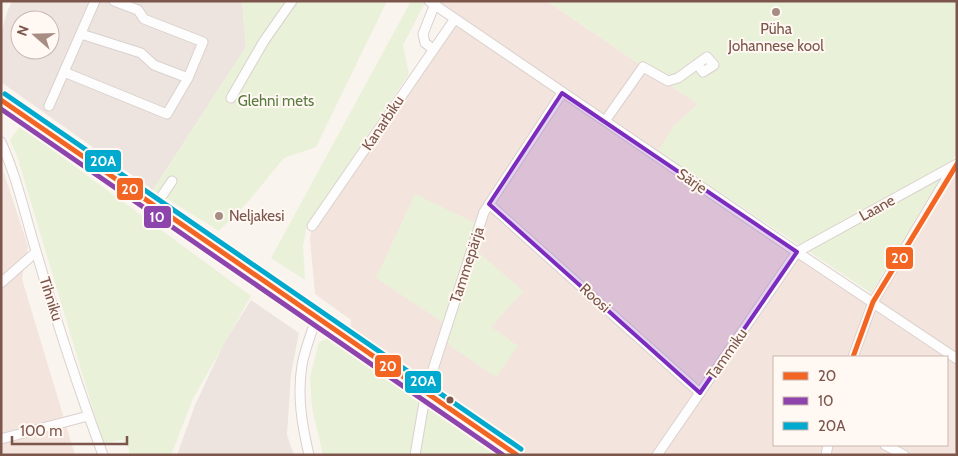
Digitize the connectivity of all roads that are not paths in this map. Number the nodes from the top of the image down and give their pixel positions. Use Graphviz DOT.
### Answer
graph roads {
  1 [pos="96,1"];
  2 [pos="114,1"];
  3 [pos="292,1"];
  4 [pos="433,3"];
  5 [pos="454,20"];
  6 [pos="81,34"];
  7 [pos="433,49"];
  8 [pos="697,64"];
  9 [pos="64,72"];
  10 [pos="188,78"];
  11 [pos="562,93"];
  12 [pos="231,98"];
  13 [pos="1,100"];
  14 [pos="50,106"];
  15 [pos="605,121"];
  16 [pos="1,142"];
  17 [pos="956,163"];
  18 [pos="172,181"];
  19 [pos="489,204"];
  20 [pos="155,206"];
  21 [pos="312,226"];
  22 [pos="36,252"];
  23 [pos="797,252"];
  24 [pos="1,283"];
  25 [pos="873,302"];
  26 [pos="317,316"];
  27 [pos="853,356"];
  28 [pos="957,359"];
  29 [pos="426,391"];
  30 [pos="700,393"];
  31 [pos="88,416"];
  32 [pos="1,439"];
  33 [pos="887,446"];
  34 [pos="103,455"];
  35 [pos="308,455"];
  36 [pos="415,455"];
  37 [pos="517,455"];
  38 [pos="657,455"];
  39 [pos="904,455"];
  1 -- 6 [label="street"];
  2 -- 10 [label="street"];
  3 -- 12 [label="street"];
  4 -- 5 [label="street, Särje"];
  4 -- 7 [label="street"];
  5 -- 7 [label="street, Kanarbiku"];
  5 -- 11 [label="street, Särje"];
  6 -- 9 [label="street"];
  6 -- 10 [label="street"];
  7 -- 21 [label="street, Kanarbiku"];
  8 -- 15 [label="street"];
  9 -- 10 [label="street"];
  9 -- 14 [label="street"];
  11 -- 15 [label="street, Särje"];
  11 -- 19 [label="street, Tammepärja"];
  13 -- 20 [label="main road"];
  15 -- 23 [label="street, Särje"];
  16 -- 22 [label="street, Tihniku"];
  17 -- 23 [label="street, Laane"];
  17 -- 25 [label="street"];
  18 -- 20 [label="street"];
  19 -- 29 [label="street, Tammepärja"];
  19 -- 30 [label="street, Roosi"];
  20 -- 26 [label="main road"];
  22 -- 24 [label="street"];
  22 -- 31 [label="street, Tihniku"];
  23 -- 25 [label="street, Särje"];
  23 -- 30 [label="street, Tammiku"];
  25 -- 27 [label="street"];
  25 -- 28 [label="street, Särje"];
  26 -- 29 [label="main road"];
  26 -- 35 [label="street"];
  29 -- 36 [label="street, Tammepärja"];
  29 -- 37 [label="main road"];
  30 -- 38 [label="street, Tammiku"];
  31 -- 32 [label="street"];
  31 -- 34 [label="street, Tihniku"];
  33 -- 39 [label="street"];
}
